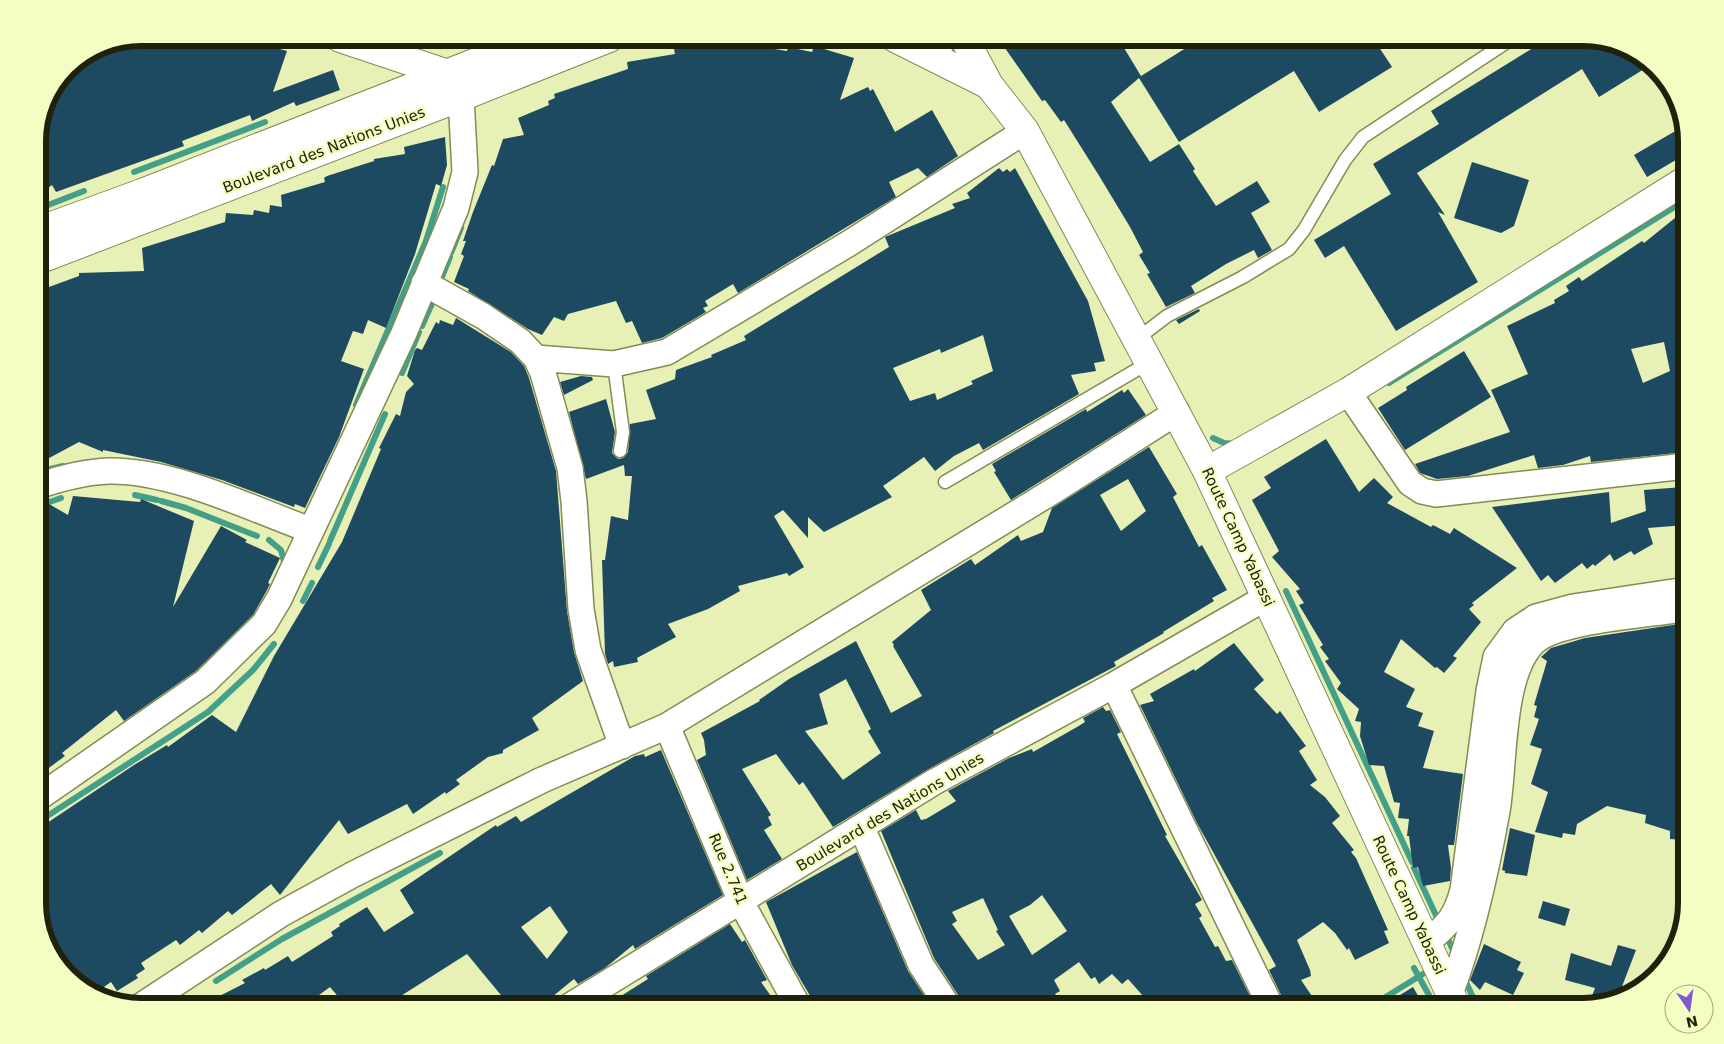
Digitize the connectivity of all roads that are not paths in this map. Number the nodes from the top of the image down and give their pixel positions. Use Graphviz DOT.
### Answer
graph roads {
  1 [pos="364,46"];
  2 [pos="517,46"];
  3 [pos="589,46"];
  4 [pos="968,46"];
  5 [pos="1501,46"];
  6 [pos="938,47"];
  7 [pos="445,73"];
  8 [pos="989,85"];
  9 [pos="461,97"];
  10 [pos="1025,131"];
  11 [pos="274,155"];
  12 [pos="1678,185"];
  13 [pos="46,229"];
  14 [pos="46,256"];
  15 [pos="424,283"];
  16 [pos="1144,350"];
  17 [pos="536,358"];
  18 [pos="614,364"];
  19 [pos="1348,392"];
  20 [pos="1177,412"];
  21 [pos="620,451"];
  22 [pos="1678,467"];
  23 [pos="1208,471"];
  24 [pos="945,482"];
  25 [pos="46,484"];
  26 [pos="310,530"];
  27 [pos="1678,591"];
  28 [pos="1267,597"];
  29 [pos="1678,610"];
  30 [pos="1114,685"];
  31 [pos="667,726"];
  32 [pos="622,746"];
  33 [pos="46,792"];
  34 [pos="862,828"];
  35 [pos="741,902"];
  36 [pos="1429,947"];
  37 [pos="1450,993"];
  38 [pos="153,998"];
  39 [pos="583,998"];
  40 [pos="794,998"];
  41 [pos="943,998"];
  42 [pos="1267,998"];
  1 -- 7 [label="main road"];
  2 -- 7 [label="main road, Boulevard des Nations Unies"];
  3 -- 9 [label="main road, Boulevard des Nations Unies"];
  4 -- 8 [label="main road"];
  5 -- 16 [label="lane"];
  6 -- 8 [label="main road"];
  7 -- 9 [label="main road"];
  7 -- 11 [label="main road, Boulevard des Nations Unies"];
  8 -- 10 [label="main road, Route Camp Yabassi"];
  9 -- 11 [label="main road, Boulevard des Nations Unies"];
  9 -- 15 [label="street"];
  10 -- 16 [label="main road, Route Camp Yabassi"];
  10 -- 18 [label="street"];
  11 -- 13 [label="main road, Boulevard des Nations Unies"];
  11 -- 14 [label="main road, Boulevard des Nations Unies"];
  12 -- 19 [label="main road"];
  15 -- 17 [label="street"];
  15 -- 26 [label="street"];
  16 -- 20 [label="main road, Route Camp Yabassi"];
  16 -- 24 [label="lane"];
  17 -- 18 [label="street"];
  17 -- 32 [label="street"];
  18 -- 21 [label="lane"];
  19 -- 22 [label="street"];
  19 -- 23 [label="main road"];
  20 -- 23 [label="main road, Route Camp Yabassi"];
  20 -- 31 [label="street"];
  23 -- 28 [label="main road, Route Camp Yabassi"];
  25 -- 26 [label="street"];
  26 -- 33 [label="street"];
  27 -- 36 [label="street"];
  28 -- 30 [label="street, Boulevard des Nations Unies"];
  28 -- 36 [label="main road, Route Camp Yabassi"];
  29 -- 37 [label="street"];
  30 -- 34 [label="street, Boulevard des Nations Unies"];
  30 -- 42 [label="street"];
  31 -- 32 [label="street"];
  31 -- 35 [label="street, Rue 2.741"];
  32 -- 38 [label="street"];
  34 -- 35 [label="street, Boulevard des Nations Unies"];
  34 -- 41 [label="street"];
  35 -- 39 [label="street, Boulevard des Nations Unies"];
  35 -- 40 [label="street, Rue 2.741"];
  36 -- 37 [label="main road, Route Camp Yabassi"];
}
